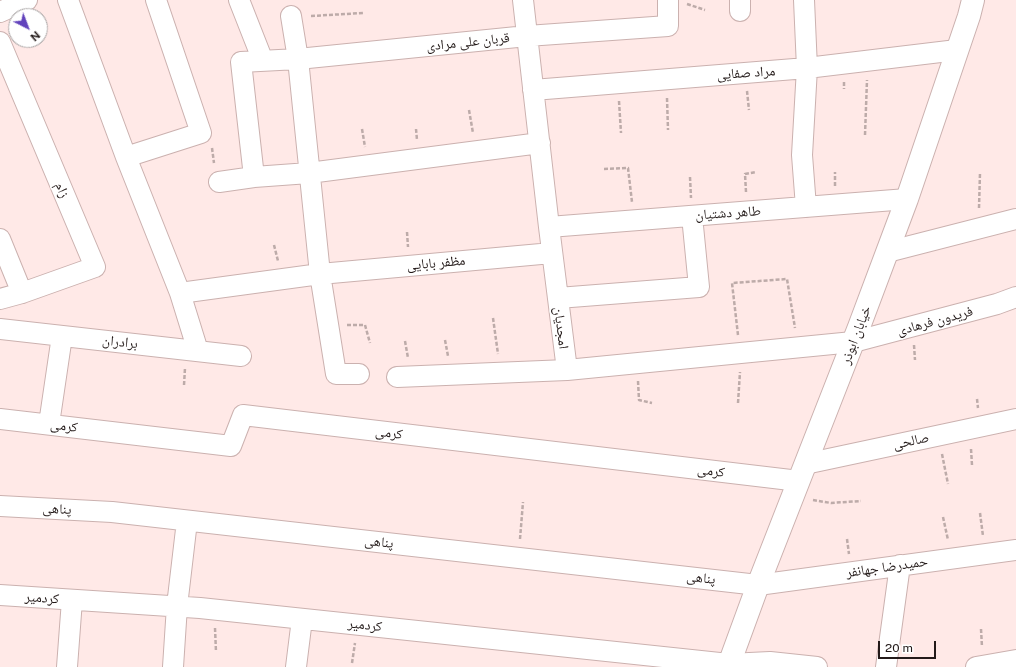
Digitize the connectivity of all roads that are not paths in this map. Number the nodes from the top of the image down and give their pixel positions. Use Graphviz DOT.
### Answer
graph roads {
  1 [pos="27,0"];
  2 [pos="68,0"];
  3 [pos="156,0"];
  4 [pos="239,0"];
  5 [pos="523,0"];
  6 [pos="804,0"];
  7 [pos="973,0"];
  8 [pos="675,1"];
  9 [pos="0,12"];
  10 [pos="291,16"];
  11 [pos="527,36"];
  12 [pos="0,42"];
  13 [pos="957,50"];
  14 [pos="298,59"];
  15 [pos="263,61"];
  16 [pos="808,68"];
  17 [pos="534,90"];
  18 [pos="540,143"];
  19 [pos="126,157"];
  20 [pos="309,173"];
  21 [pos="254,177"];
  22 [pos="219,182"];
  23 [pos="907,199"];
  24 [pos="806,207"];
  25 [pos="692,216"];
  26 [pos="1016,219"];
  27 [pos="549,227"];
  28 [pos="0,239"];
  29 [pos="887,252"];
  30 [pos="552,253"];
  31 [pos="320,274"];
  32 [pos="22,293"];
  33 [pos="180,293"];
  34 [pos="1016,297"];
  35 [pos="558,298"];
  36 [pos="0,299"];
  37 [pos="0,329"];
  38 [pos="62,336"];
  39 [pos="853,342"];
  40 [pos="198,351"];
  41 [pos="241,356"];
  42 [pos="567,370"];
  43 [pos="359,374"];
  44 [pos="398,377"];
  45 [pos="0,419"];
  46 [pos="1016,419"];
  47 [pos="49,424"];
  48 [pos="799,481"];
  49 [pos="0,506"];
  50 [pos="187,521"];
  51 [pos="1016,550"];
  52 [pos="900,565"];
  53 [pos="758,585"];
  54 [pos="0,595"];
  55 [pos="72,600"];
  56 [pos="177,606"];
  57 [pos="302,618"];
  58 [pos="1016,660"];
  59 [pos="728,666"];
  60 [pos="67,667"];
  61 [pos="173,667"];
  62 [pos="296,667"];
  63 [pos="817,667"];
  64 [pos="886,667"];
  65 [pos="976,667"];
  1 -- 9 [label="street"];
  2 -- 19 [label="street"];
  3 -- 19 [label="street"];
  4 -- 15 [label="street"];
  5 -- 11 [label="street, امجدیان"];
  6 -- 16 [label="street"];
  7 -- 13 [label="street, خیابان ابوذر"];
  8 -- 11 [label="street, قربان علی مرادی"];
  10 -- 14 [label="street"];
  11 -- 14 [label="street, قربان علی مرادی"];
  11 -- 17 [label="street, امجدیان"];
  12 -- 32 [label="street, زام"];
  13 -- 16 [label="street, مراد صفایی"];
  13 -- 23 [label="street, خیابان ابوذر"];
  14 -- 15 [label="street, قربان علی مرادی"];
  14 -- 20 [label="street"];
  15 -- 21 [label="street, قربان علی مرادی"];
  16 -- 17 [label="street, مراد صفایی"];
  16 -- 24 [label="street"];
  17 -- 18 [label="street, امجدیان"];
  18 -- 20 [label="street"];
  18 -- 27 [label="street, امجدیان"];
  19 -- 33 [label="street"];
  20 -- 21 [label="street"];
  20 -- 31 [label="street"];
  21 -- 22 [label="street"];
  23 -- 24 [label="street, طاهر دشتیان"];
  23 -- 29 [label="street, خیابان ابوذر"];
  24 -- 25 [label="street, طاهر دشتیان"];
  25 -- 27 [label="street, طاهر دشتیان"];
  25 -- 35 [label="street"];
  26 -- 29 [label="street"];
  27 -- 30 [label="street, امجدیان"];
  28 -- 32 [label="street"];
  29 -- 39 [label="street, خیابان ابوذر"];
  30 -- 31 [label="street, مظفر بابایی"];
  30 -- 35 [label="street, امجدیان"];
  31 -- 33 [label="street, مظفر بابایی"];
  31 -- 43 [label="street"];
  32 -- 36 [label="street"];
  33 -- 40 [label="street"];
  34 -- 39 [label="street, فریدون فرهادی"];
  35 -- 42 [label="street, امجدیان"];
  37 -- 38 [label="street, برادران"];
  38 -- 40 [label="street, برادران"];
  38 -- 47 [label="street"];
  39 -- 42 [label="street, امجدیان"];
  39 -- 48 [label="street, خیابان ابوذر"];
  40 -- 41 [label="street, برادران"];
  42 -- 44 [label="street"];
  45 -- 47 [label="street, کرمی"];
  46 -- 48 [label="street, صالحی"];
  47 -- 48 [label="street, کرمی"];
  48 -- 53 [label="street, خیابان ابوذر"];
  49 -- 50 [label="street, پناهی"];
  50 -- 53 [label="street, پناهی"];
  50 -- 56 [label="street"];
  51 -- 52 [label="street, حمیدرضا جهانفر"];
  52 -- 53 [label="street, حمیدرضا جهانفر"];
  52 -- 64 [label="street"];
  53 -- 59 [label="street, خیابان ابوذر"];
  54 -- 55 [label="street, کردمیر"];
  55 -- 56 [label="street, کردمیر"];
  55 -- 60 [label="street"];
  56 -- 57 [label="street, کردمیر"];
  56 -- 61 [label="street"];
  57 -- 59 [label="street, کردمیر"];
  57 -- 62 [label="street"];
  58 -- 65 [label="street"];
  59 -- 63 [label="street, کردمیر"];
}
